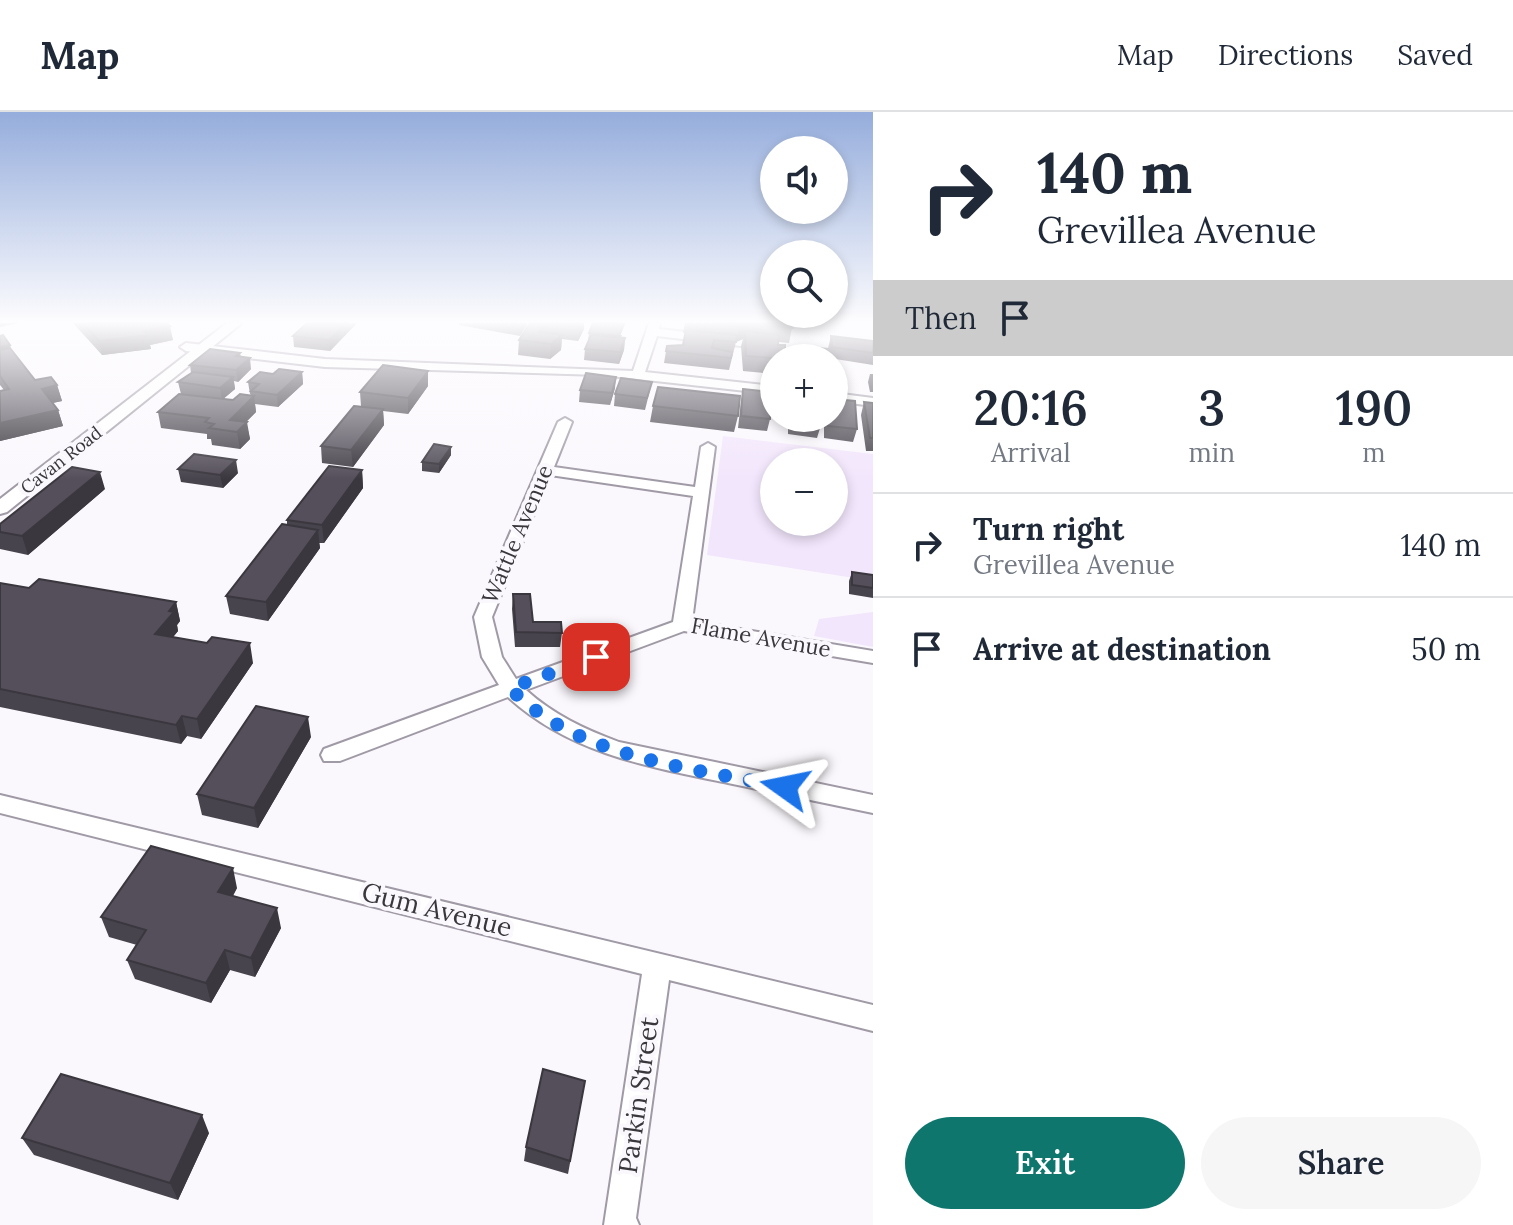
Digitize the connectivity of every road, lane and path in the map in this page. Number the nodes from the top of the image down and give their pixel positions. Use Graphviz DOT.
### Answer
graph roads {
  1 [pos="157,375"];
  2 [pos="162,375"];
  3 [pos="638,375"];
  4 [pos="760,388"];
  5 [pos="848,399"];
  6 [pos="873,402"];
  7 [pos="565,422"];
  8 [pos="708,447"];
  9 [pos="546,464"];
  10 [pos="702,485"];
  11 [pos="0,488"];
  12 [pos="0,508"];
  13 [pos="682,625"];
  14 [pos="873,657"];
  15 [pos="510,688"];
  16 [pos="332,755"];
  17 [pos="0,804"];
  18 [pos="873,804"];
  19 [pos="657,964"];
  20 [pos="873,1018"];
  21 [pos="622,1225"];
  1 -- 11 [label="main road, Cavan Road"];
  2 -- 12 [label="main road, Cavan Road"];
  3 -- 4 [label="street"];
  5 -- 6 [label="street"];
  7 -- 9 [label="street, Wattle Avenue"];
  8 -- 10 [label="street, Flame Avenue"];
  9 -- 10 [label="street"];
  9 -- 15 [label="street, Wattle Avenue"];
  10 -- 13 [label="street, Flame Avenue"];
  13 -- 14 [label="street, Flame Avenue"];
  13 -- 15 [label="street"];
  15 -- 16 [label="street"];
  15 -- 18 [label="street, Wattle Avenue"];
  17 -- 19 [label="street, Gum Avenue"];
  19 -- 20 [label="street, Gum Avenue"];
  19 -- 21 [label="street, Parkin Street"];
}
